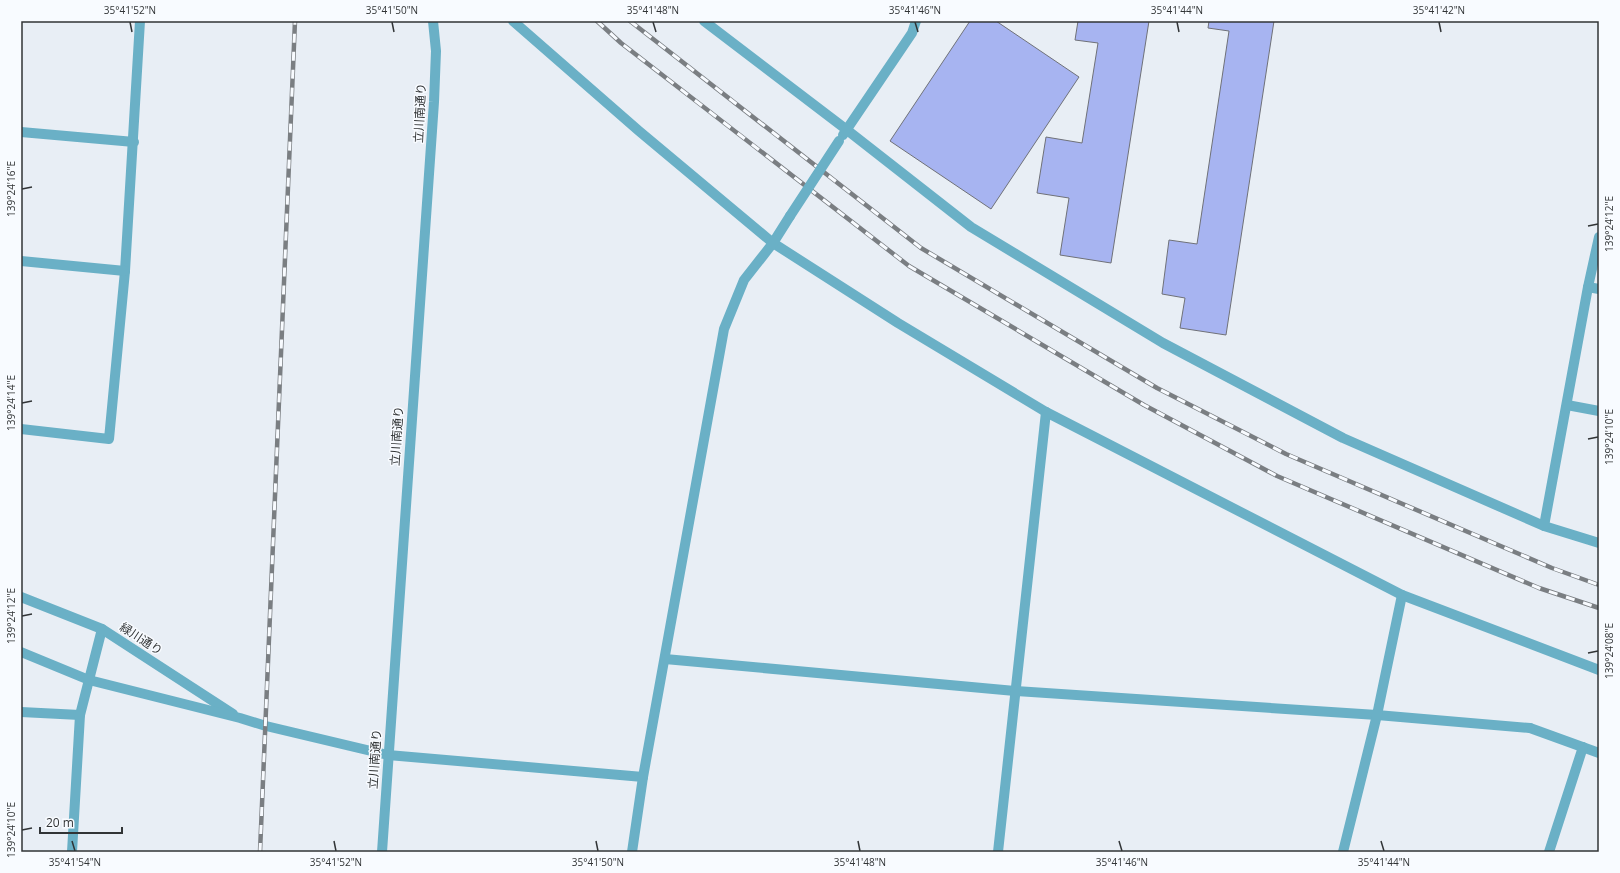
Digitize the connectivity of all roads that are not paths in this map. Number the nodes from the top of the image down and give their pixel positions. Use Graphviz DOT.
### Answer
graph roads {
  1 [pos="140,21"];
  2 [pos="433,21"];
  3 [pos="513,21"];
  4 [pos="704,21"];
  5 [pos="916,21"];
  6 [pos="847,130"];
  7 [pos="21,132"];
  8 [pos="134,142"];
  9 [pos="1599,237"];
  10 [pos="773,243"];
  11 [pos="21,261"];
  12 [pos="125,271"];
  13 [pos="1588,287"];
  14 [pos="1599,289"];
  15 [pos="1567,405"];
  16 [pos="1599,411"];
  17 [pos="1046,412"];
  18 [pos="21,430"];
  19 [pos="1544,526"];
  20 [pos="1599,543"];
  21 [pos="1402,595"];
  22 [pos="21,597"];
  23 [pos="102,629"];
  24 [pos="21,652"];
  25 [pos="665,659"];
  26 [pos="1599,670"];
  27 [pos="89,680"];
  28 [pos="1015,692"];
  29 [pos="21,712"];
  30 [pos="80,715"];
  31 [pos="1377,715"];
  32 [pos="240,718"];
  33 [pos="1583,747"];
  34 [pos="1599,753"];
  35 [pos="388,755"];
  36 [pos="643,777"];
  37 [pos="72,852"];
  38 [pos="382,852"];
  39 [pos="632,852"];
  40 [pos="998,852"];
  41 [pos="1343,852"];
  42 [pos="1549,852"];
  1 -- 8 [label="street"];
  2 -- 35 [label="street, 立川南通り"];
  3 -- 10 [label="street"];
  4 -- 6 [label="street"];
  5 -- 6 [label="street"];
  6 -- 10 [label="street, bridge"];
  6 -- 19 [label="street"];
  7 -- 8 [label="street"];
  8 -- 12 [label="street"];
  9 -- 13 [label="street"];
  10 -- 17 [label="street"];
  10 -- 25 [label="street"];
  11 -- 12 [label="street"];
  12 -- 18 [label="street"];
  13 -- 14 [label="street"];
  13 -- 15 [label="street"];
  15 -- 16 [label="street"];
  15 -- 19 [label="street"];
  17 -- 21 [label="street"];
  17 -- 28 [label="street"];
  19 -- 20 [label="street"];
  21 -- 26 [label="street"];
  21 -- 31 [label="street"];
  22 -- 23 [label="street, 緑川通り"];
  23 -- 27 [label="street"];
  23 -- 32 [label="street, 緑川通り"];
  24 -- 27 [label="street, 緑川通り"];
  25 -- 28 [label="street"];
  25 -- 36 [label="street"];
  27 -- 30 [label="street"];
  27 -- 32 [label="street, 緑川通り"];
  28 -- 31 [label="street"];
  28 -- 40 [label="street"];
  29 -- 30 [label="street"];
  30 -- 37 [label="street"];
  31 -- 33 [label="street"];
  31 -- 41 [label="street"];
  32 -- 35 [label="street, 緑川通り"];
  33 -- 34 [label="street"];
  33 -- 42 [label="street"];
  35 -- 36 [label="street, 緑川通り"];
  35 -- 38 [label="street, 立川南通り"];
  36 -- 39 [label="street"];
}
